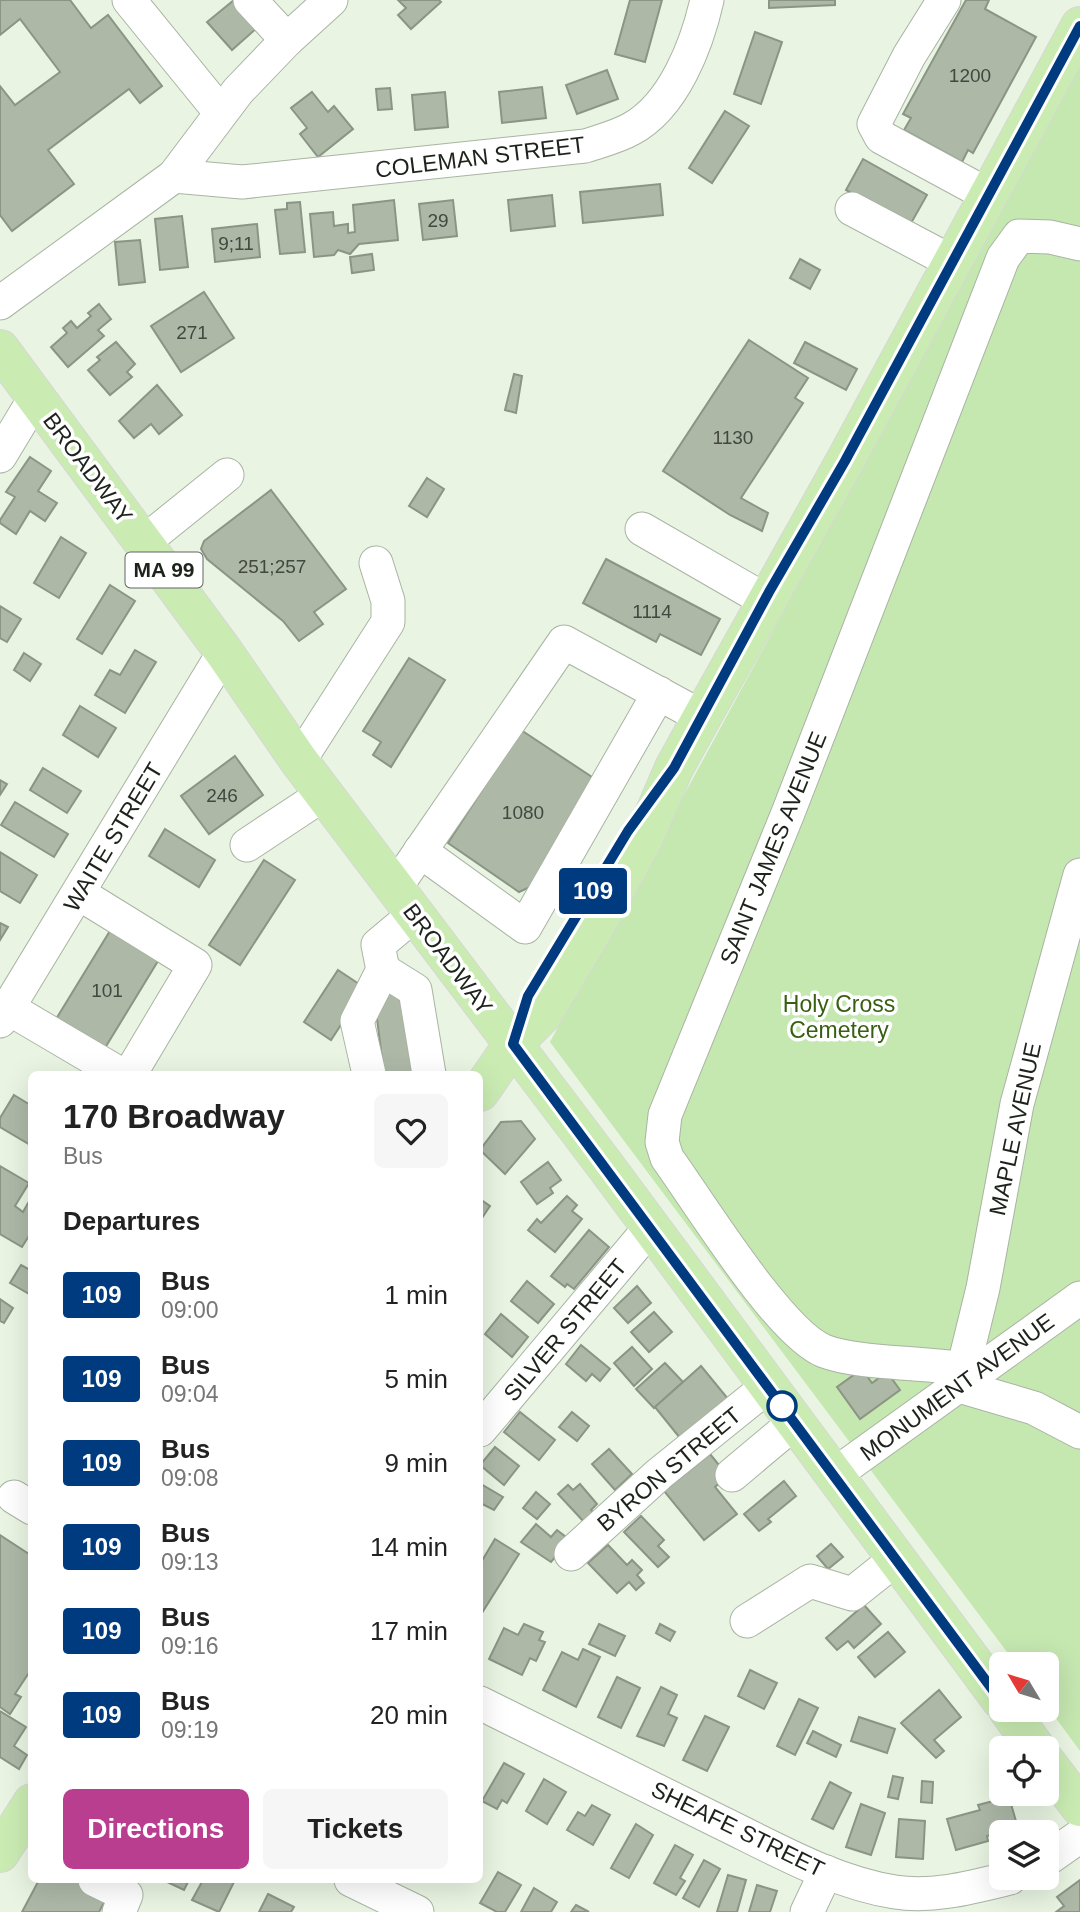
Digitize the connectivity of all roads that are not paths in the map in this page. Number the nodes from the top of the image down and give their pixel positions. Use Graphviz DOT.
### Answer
graph roads {
  1 [pos="129,0"];
  2 [pos="250,0"];
  3 [pos="331,0"];
  4 [pos="707,0"];
  5 [pos="944,0"];
  6 [pos="1080,26"];
  7 [pos="287,40"];
  8 [pos="220,113"];
  9 [pos="174,176"];
  10 [pos="988,195"];
  11 [pos="852,209"];
  12 [pos="1080,244"];
  13 [pos="952,262"];
  14 [pos="0,303"];
  15 [pos="0,349"];
  16 [pos="35,397"];
  17 [pos="0,456"];
  18 [pos="227,475"];
  19 [pos="642,529"];
  20 [pos="144,542"];
  21 [pos="376,563"];
  22 [pos="765,600"];
  23 [pos="224,652"];
  24 [pos="659,693"];
  25 [pos="702,717"];
  26 [pos="299,761"];
  27 [pos="324,794"];
  28 [pos="247,845"];
  29 [pos="420,852"];
  30 [pos="1079,881"];
  31 [pos="80,894"];
  32 [pos="405,901"];
  33 [pos="383,970"];
  34 [pos="4,1014"];
  35 [pos="513,1044"];
  36 [pos="114,1071"];
  37 [pos="132,1071"];
  38 [pos="368,1071"];
  39 [pos="428,1071"];
  40 [pos="483,1088"];
  41 [pos="650,1228"];
  42 [pos="1080,1298"];
  43 [pos="960,1377"];
  44 [pos="768,1386"];
  45 [pos="795,1422"];
  46 [pos="483,1426"];
  47 [pos="1080,1432"];
  48 [pos="732,1475"];
  49 [pos="834,1475"];
  50 [pos="570,1554"];
  51 [pos="896,1559"];
  52 [pos="747,1621"];
  53 [pos="989,1684"];
  54 [pos="483,1704"];
  55 [pos="1017,1722"];
  56 [pos="1028,1736"];
  57 [pos="1059,1779"];
  58 [pos="1080,1807"];
  59 [pos="28,1811"];
  60 [pos="1080,1836"];
  61 [pos="11,1841"];
  62 [pos="1059,1851"];
  63 [pos="826,1872"];
  64 [pos="101,1883"];
  65 [pos="357,1883"];
  66 [pos="989,1889"];
  67 [pos="967,1900"];
  68 [pos="120,1912"];
  69 [pos="417,1912"];
  70 [pos="807,1912"];
  1 -- 8 [label="street"];
  2 -- 7 [label="street"];
  3 -- 7 [label="street"];
  4 -- 9 [label="street, COLEMAN STREET"];
  5 -- 10 [label="street"];
  6 -- 10 [label="main road"];
  7 -- 8 [label="street"];
  8 -- 9 [label="street"];
  9 -- 14 [label="street"];
  10 -- 13 [label="main road"];
  11 -- 13 [label="street"];
  12 -- 43 [label="street, SAINT JAMES AVENUE"];
  13 -- 22 [label="main road"];
  15 -- 16 [label="main road, BROADWAY / MA 99"];
  16 -- 17 [label="street"];
  16 -- 20 [label="main road, BROADWAY / MA 99"];
  18 -- 20 [label="street"];
  19 -- 22 [label="street"];
  20 -- 23 [label="main road, BROADWAY / MA 99"];
  21 -- 26 [label="street"];
  22 -- 25 [label="main road"];
  23 -- 26 [label="main road, BROADWAY / MA 99"];
  23 -- 31 [label="street, WAITE STREET"];
  24 -- 25 [label="street"];
  24 -- 29 [label="street"];
  24 -- 29 [label="street"];
  25 -- 35 [label="main road"];
  26 -- 27 [label="main road, BROADWAY / MA 99"];
  27 -- 28 [label="street"];
  27 -- 32 [label="main road, BROADWAY / MA 99"];
  29 -- 32 [label="street"];
  30 -- 43 [label="street, MAPLE AVENUE"];
  31 -- 34 [label="street, WAITE STREET"];
  31 -- 37 [label="street"];
  32 -- 33 [label="street"];
  32 -- 35 [label="main road, BROADWAY / MA 99"];
  33 -- 38 [label="street"];
  33 -- 39 [label="street"];
  34 -- 36 [label="street"];
  35 -- 40 [label="main road"];
  35 -- 41 [label="main road, BROADWAY / MA 99"];
  41 -- 44 [label="main road, BROADWAY / MA 99"];
  41 -- 46 [label="street, SILVER STREET"];
  42 -- 43 [label="street, MONUMENT AVENUE"];
  43 -- 47 [label="street"];
  43 -- 49 [label="street, MONUMENT AVENUE"];
  44 -- 45 [label="main road, BROADWAY / MA 99"];
  44 -- 50 [label="street, BYRON STREET"];
  45 -- 48 [label="street"];
  45 -- 49 [label="main road, BROADWAY / MA 99"];
  49 -- 51 [label="main road, BROADWAY / MA 99"];
  51 -- 52 [label="street"];
  51 -- 53 [label="main road, BROADWAY / MA 99"];
  54 -- 63 [label="street, SHEAFE STREET"];
  55 -- 56 [label="main road"];
  57 -- 58 [label="main road"];
  59 -- 61 [label="main road"];
  60 -- 62 [label="street"];
  63 -- 67 [label="street, SHEAFE STREET"];
  63 -- 70 [label="street"];
  64 -- 68 [label="street"];
  65 -- 69 [label="street"];
  66 -- 67 [label="street, SHEAFE STREET"];
}
